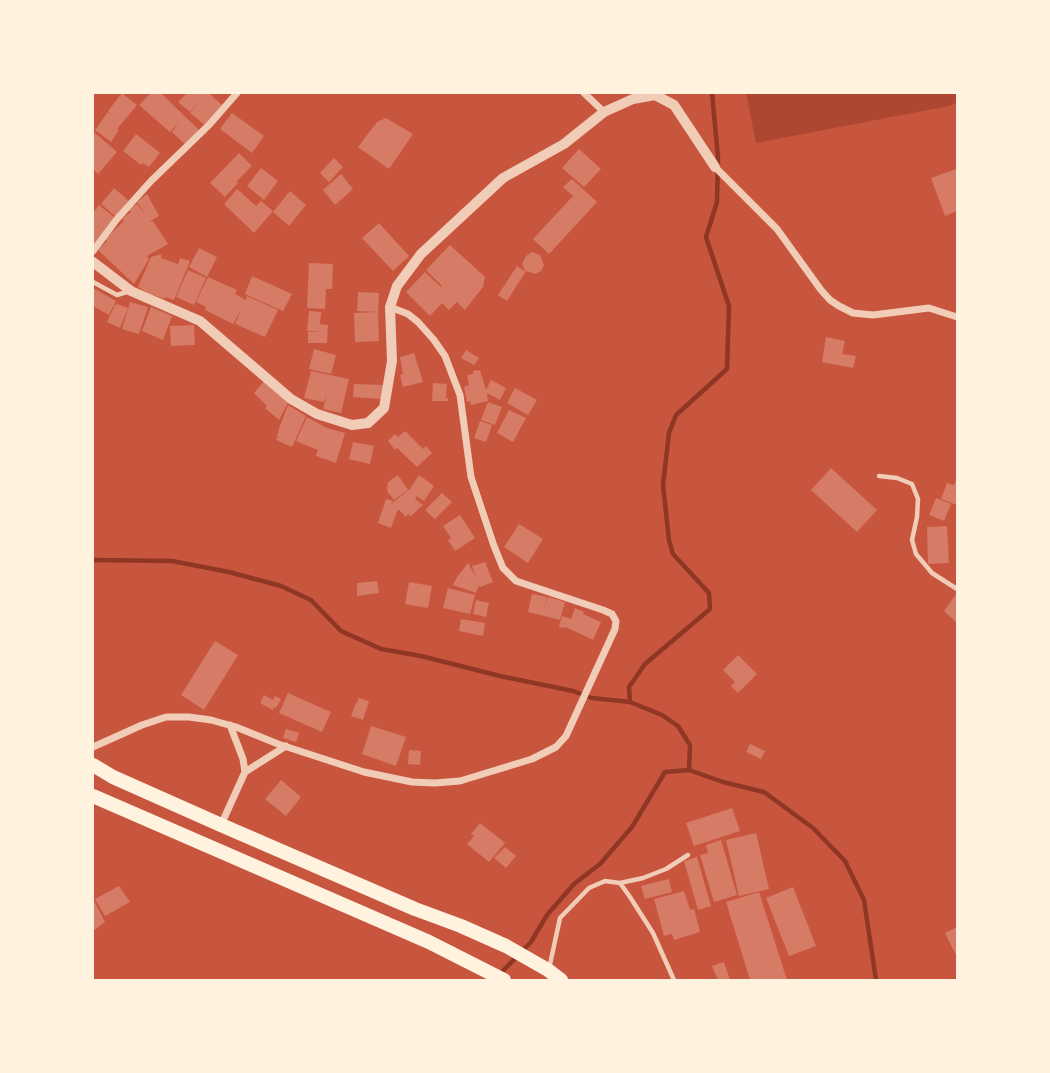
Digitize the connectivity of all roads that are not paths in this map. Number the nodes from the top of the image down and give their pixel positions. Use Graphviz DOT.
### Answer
graph roads {
  1 [pos="237,93"];
  2 [pos="584,93"];
  3 [pos="604,112"];
  4 [pos="718,171"];
  5 [pos="93,251"];
  6 [pos="93,262"];
  7 [pos="93,282"];
  8 [pos="131,291"];
  9 [pos="390,307"];
  10 [pos="957,317"];
  11 [pos="879,476"];
  12 [pos="957,590"];
  13 [pos="230,725"];
  14 [pos="286,746"];
  15 [pos="93,747"];
  16 [pos="93,765"];
  17 [pos="245,772"];
  18 [pos="93,796"];
  19 [pos="221,825"];
  20 [pos="688,855"];
  21 [pos="620,883"];
  22 [pos="548,970"];
  23 [pos="504,980"];
  24 [pos="561,980"];
  25 [pos="674,980"];
  1 -- 5 [label="street"];
  2 -- 3 [label="street"];
  3 -- 4 [label="street"];
  3 -- 9 [label="street"];
  4 -- 10 [label="street"];
  6 -- 8 [label="street"];
  7 -- 8 [label="lane"];
  8 -- 9 [label="street"];
  9 -- 14 [label="street"];
  11 -- 12 [label="lane"];
  13 -- 14 [label="street"];
  13 -- 15 [label="street"];
  13 -- 17 [label="street"];
  14 -- 17 [label="street"];
  16 -- 19 [label="highway"];
  17 -- 19 [label="street"];
  18 -- 23 [label="highway"];
  19 -- 22 [label="highway"];
  20 -- 21 [label="lane"];
  21 -- 22 [label="lane"];
  21 -- 25 [label="lane"];
  22 -- 24 [label="highway"];
}
